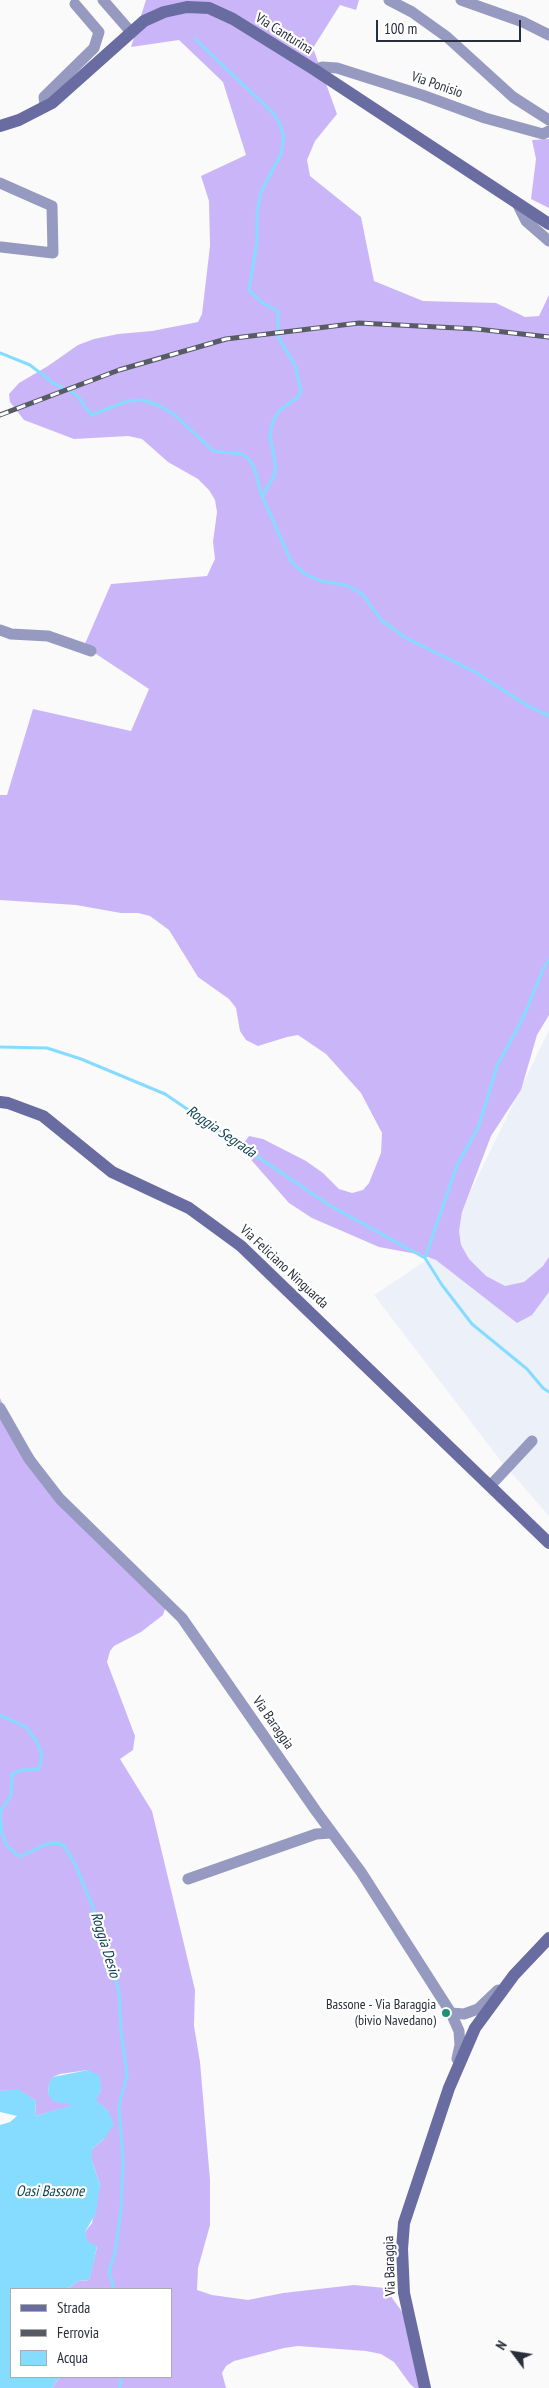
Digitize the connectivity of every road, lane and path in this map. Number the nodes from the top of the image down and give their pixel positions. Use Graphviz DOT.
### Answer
graph roads {
  1 [pos="103,0"];
  2 [pos="389,0"];
  3 [pos="461,0"];
  4 [pos="75,4"];
  5 [pos="130,31"];
  6 [pos="549,35"];
  7 [pos="315,70"];
  8 [pos="45,106"];
  9 [pos="549,120"];
  10 [pos="0,126"];
  11 [pos="549,131"];
  12 [pos="0,184"];
  13 [pos="517,203"];
  14 [pos="549,224"];
  15 [pos="549,241"];
  16 [pos="1,247"];
  17 [pos="0,630"];
  18 [pos="91,651"];
  19 [pos="0,1102"];
  20 [pos="0,1408"];
  21 [pos="532,1441"];
  22 [pos="490,1486"];
  23 [pos="549,1543"];
  24 [pos="331,1833"];
  25 [pos="188,1879"];
  26 [pos="549,1938"];
  27 [pos="512,1977"];
  28 [pos="451,2013"];
  29 [pos="475,2028"];
  30 [pos="449,2088"];
  31 [pos="425,2388"];
  1 -- 5 [label="street"];
  2 -- 9 [label="street"];
  3 -- 6 [label="street"];
  4 -- 8 [label="street"];
  5 -- 7 [label="street, Via Canturina"];
  5 -- 8 [label="street, Via Canturina"];
  7 -- 11 [label="street, Via Ponisio"];
  7 -- 13 [label="street, Via Canturina"];
  8 -- 10 [label="street, Via Canturina"];
  12 -- 16 [label="street"];
  13 -- 14 [label="street, Via Canturina"];
  13 -- 15 [label="street"];
  17 -- 18 [label="street"];
  19 -- 22 [label="street, Via Feliciano Ninguarda"];
  20 -- 24 [label="street, Via Baraggia"];
  21 -- 22 [label="street"];
  22 -- 23 [label="street, Via Feliciano Ninguarda"];
  24 -- 25 [label="street"];
  24 -- 28 [label="street, Via Baraggia"];
  26 -- 27 [label="street, Via Baraggia"];
  27 -- 28 [label="street"];
  27 -- 29 [label="street, Via Baraggia"];
  28 -- 29 [label="street"];
  28 -- 30 [label="street, Via Baraggia"];
  29 -- 30 [label="street, Via Baraggia"];
  30 -- 31 [label="street, Via Baraggia"];
}
